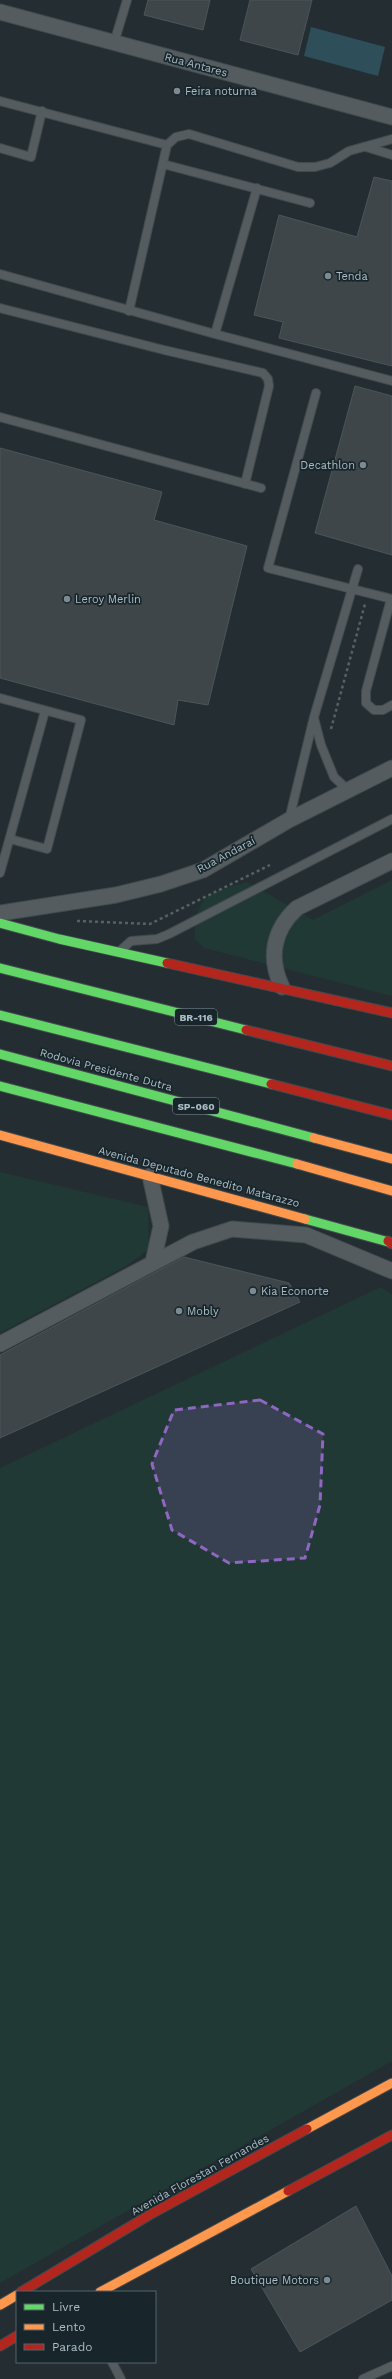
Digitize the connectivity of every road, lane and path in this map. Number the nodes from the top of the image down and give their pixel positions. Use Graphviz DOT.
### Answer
graph roads {
  1 [pos="127,0"];
  2 [pos="0,12"];
  3 [pos="114,43"];
  4 [pos="0,101"];
  5 [pos="42,111"];
  6 [pos="392,117"];
  7 [pos="392,139"];
  8 [pos="167,145"];
  9 [pos="365,147"];
  10 [pos="0,148"];
  11 [pos="392,154"];
  12 [pos="163,164"];
  13 [pos="257,188"];
  14 [pos="310,203"];
  15 [pos="0,274"];
  16 [pos="0,308"];
  17 [pos="129,310"];
  18 [pos="215,334"];
  19 [pos="392,381"];
  20 [pos="316,393"];
  21 [pos="0,417"];
  22 [pos="245,484"];
  23 [pos="261,488"];
  24 [pos="358,569"];
  25 [pos="354,588"];
  26 [pos="368,592"];
  27 [pos="392,599"];
  28 [pos="0,698"];
  29 [pos="392,705"];
  30 [pos="46,711"];
  31 [pos="314,717"];
  32 [pos="331,730"];
  33 [pos="392,768"];
  34 [pos="348,790"];
  35 [pos="392,819"];
  36 [pos="289,820"];
  37 [pos="10,839"];
  38 [pos="3,854"];
  39 [pos="392,860"];
  40 [pos="0,873"];
  41 [pos="0,913"];
  42 [pos="0,923"];
  43 [pos="119,952"];
  44 [pos="0,968"];
  45 [pos="282,987"];
  46 [pos="392,1013"];
  47 [pos="0,1015"];
  48 [pos="0,1054"];
  49 [pos="392,1066"];
  50 [pos="0,1086"];
  51 [pos="392,1115"];
  52 [pos="0,1135"];
  53 [pos="392,1159"];
  54 [pos="150,1176"];
  55 [pos="392,1191"];
  56 [pos="391,1242"];
  57 [pos="153,1262"];
  58 [pos="392,1271"];
  59 [pos="0,1344"];
  60 [pos="392,2082"];
  61 [pos="392,2135"];
  62 [pos="23,2291"];
  63 [pos="102,2291"];
  64 [pos="16,2296"];
  65 [pos="0,2305"];
  66 [pos="16,2337"];
  67 [pos="0,2346"];
  68 [pos="114,2365"];
  69 [pos="392,2366"];
  70 [pos="121,2379"];
  71 [pos="363,2379"];
  1 -- 3 [label="lane"];
  2 -- 3 [label="street, Rua Antares"];
  3 -- 6 [label="street, Rua Antares"];
  4 -- 5 [label="lane"];
  5 -- 8 [label="lane"];
  5 -- 10 [label="lane"];
  7 -- 9 [label="lane"];
  8 -- 9 [label="lane"];
  8 -- 12 [label="lane"];
  9 -- 11 [label="lane"];
  12 -- 13 [label="lane"];
  12 -- 17 [label="lane"];
  13 -- 14 [label="lane"];
  13 -- 18 [label="lane"];
  15 -- 17 [label="lane"];
  16 -- 22 [label="lane"];
  17 -- 18 [label="lane"];
  18 -- 19 [label="lane"];
  20 -- 25 [label="lane"];
  21 -- 22 [label="lane"];
  22 -- 23 [label="lane"];
  24 -- 25 [label="lane"];
  25 -- 26 [label="lane"];
  25 -- 31 [label="lane"];
  26 -- 27 [label="lane"];
  26 -- 32 [label="path"];
  27 -- 29 [label="lane"];
  28 -- 30 [label="lane"];
  30 -- 37 [label="lane"];
  30 -- 37 [label="lane"];
  31 -- 34 [label="lane"];
  31 -- 36 [label="lane"];
  33 -- 34 [label="street, Rua Andaraí"];
  34 -- 36 [label="street, Rua Andaraí"];
  35 -- 43 [label="lane"];
  36 -- 41 [label="street, Rua Andaraí"];
  37 -- 38 [label="lane"];
  38 -- 40 [label="lane"];
  39 -- 45 [label="street"];
  42 -- 43 [label="main road"];
  43 -- 45 [label="main road"];
  44 -- 49 [label="main road, BR-116"];
  45 -- 46 [label="main road"];
  47 -- 51 [label="main road"];
  48 -- 53 [label="main road, Rodovia Presidente Dutra / SP-060"];
  50 -- 55 [label="main road"];
  52 -- 54 [label="main road, Avenida Deputado Benedito Matarazzo"];
  54 -- 56 [label="main road, Avenida Deputado Benedito Matarazzo"];
  54 -- 57 [label="street"];
  57 -- 58 [label="street"];
  57 -- 59 [label="street"];
  60 -- 62 [label="main road, Avenida Florestan Fernandes"];
  61 -- 63 [label="main road"];
  64 -- 65 [label="main road"];
  66 -- 67 [label="main road"];
  68 -- 70 [label="lane"];
  69 -- 71 [label="lane"];
}
